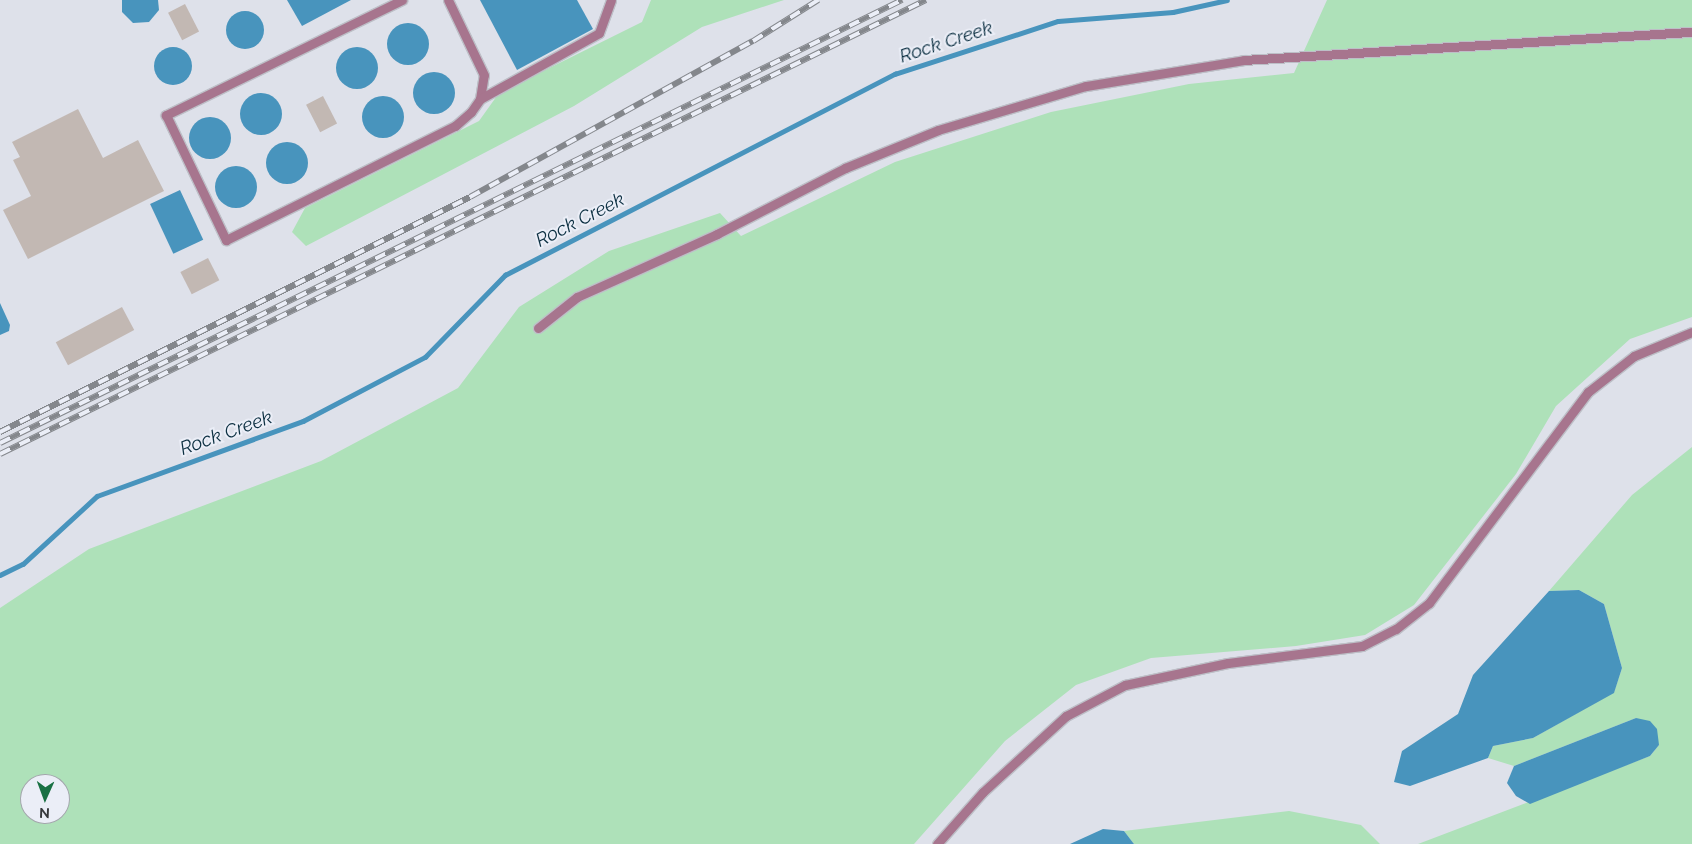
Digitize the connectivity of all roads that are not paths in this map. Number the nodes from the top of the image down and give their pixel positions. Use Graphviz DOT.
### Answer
graph roads {
  1 [pos="402,0"];
  2 [pos="448,0"];
  3 [pos="611,0"];
  4 [pos="1692,32"];
  5 [pos="480,99"];
  6 [pos="538,328"];
  7 [pos="1692,332"];
  8 [pos="937,844"];
  1 -- 5 [label="lane"];
  2 -- 5 [label="lane"];
  3 -- 5 [label="lane"];
  4 -- 6 [label="lane"];
  7 -- 8 [label="lane"];
}
